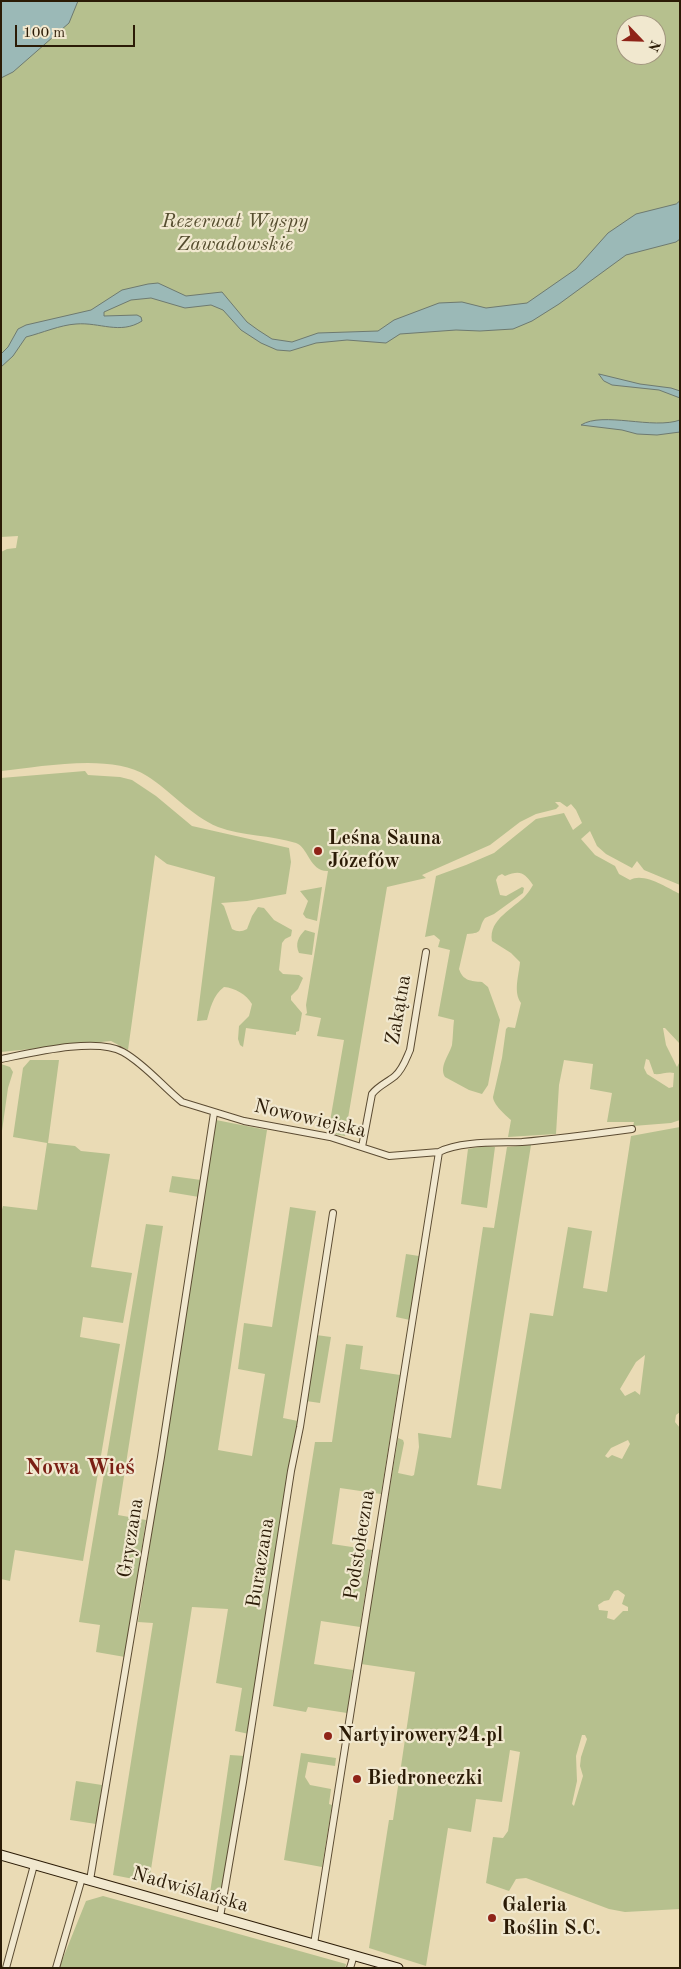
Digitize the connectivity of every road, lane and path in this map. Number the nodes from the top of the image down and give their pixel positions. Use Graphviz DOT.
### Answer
graph roads {
  1 [pos="426,952"];
  2 [pos="1,1059"];
  3 [pos="214,1112"];
  4 [pos="632,1129"];
  5 [pos="362,1147"];
  6 [pos="439,1152"];
  7 [pos="334,1213"];
  8 [pos="1,1856"];
  9 [pos="34,1865"];
  10 [pos="86,1879"];
  11 [pos="220,1917"];
  12 [pos="314,1944"];
  13 [pos="354,1955"];
  14 [pos="6,1968"];
  15 [pos="56,1968"];
  16 [pos="350,1968"];
  17 [pos="398,1968"];
  1 -- 5 [label="street, Zakątna"];
  2 -- 3 [label="street, Nowowiejska"];
  3 -- 5 [label="street, Nowowiejska"];
  3 -- 10 [label="street, Gryczana"];
  4 -- 6 [label="street, Nowowiejska"];
  5 -- 6 [label="street, Nowowiejska"];
  6 -- 12 [label="street, Podstołeczna"];
  7 -- 11 [label="street, Buraczana"];
  8 -- 9 [label="main road, Nadwiślańska"];
  9 -- 10 [label="main road, Nadwiślańska"];
  9 -- 14 [label="street"];
  10 -- 11 [label="main road, Nadwiślańska"];
  10 -- 15 [label="street, Gryczana"];
  11 -- 12 [label="main road, Nadwiślańska"];
  12 -- 13 [label="main road, Nadwiślańska"];
  13 -- 16 [label="street"];
  13 -- 17 [label="main road, Nadwiślańska"];
}
